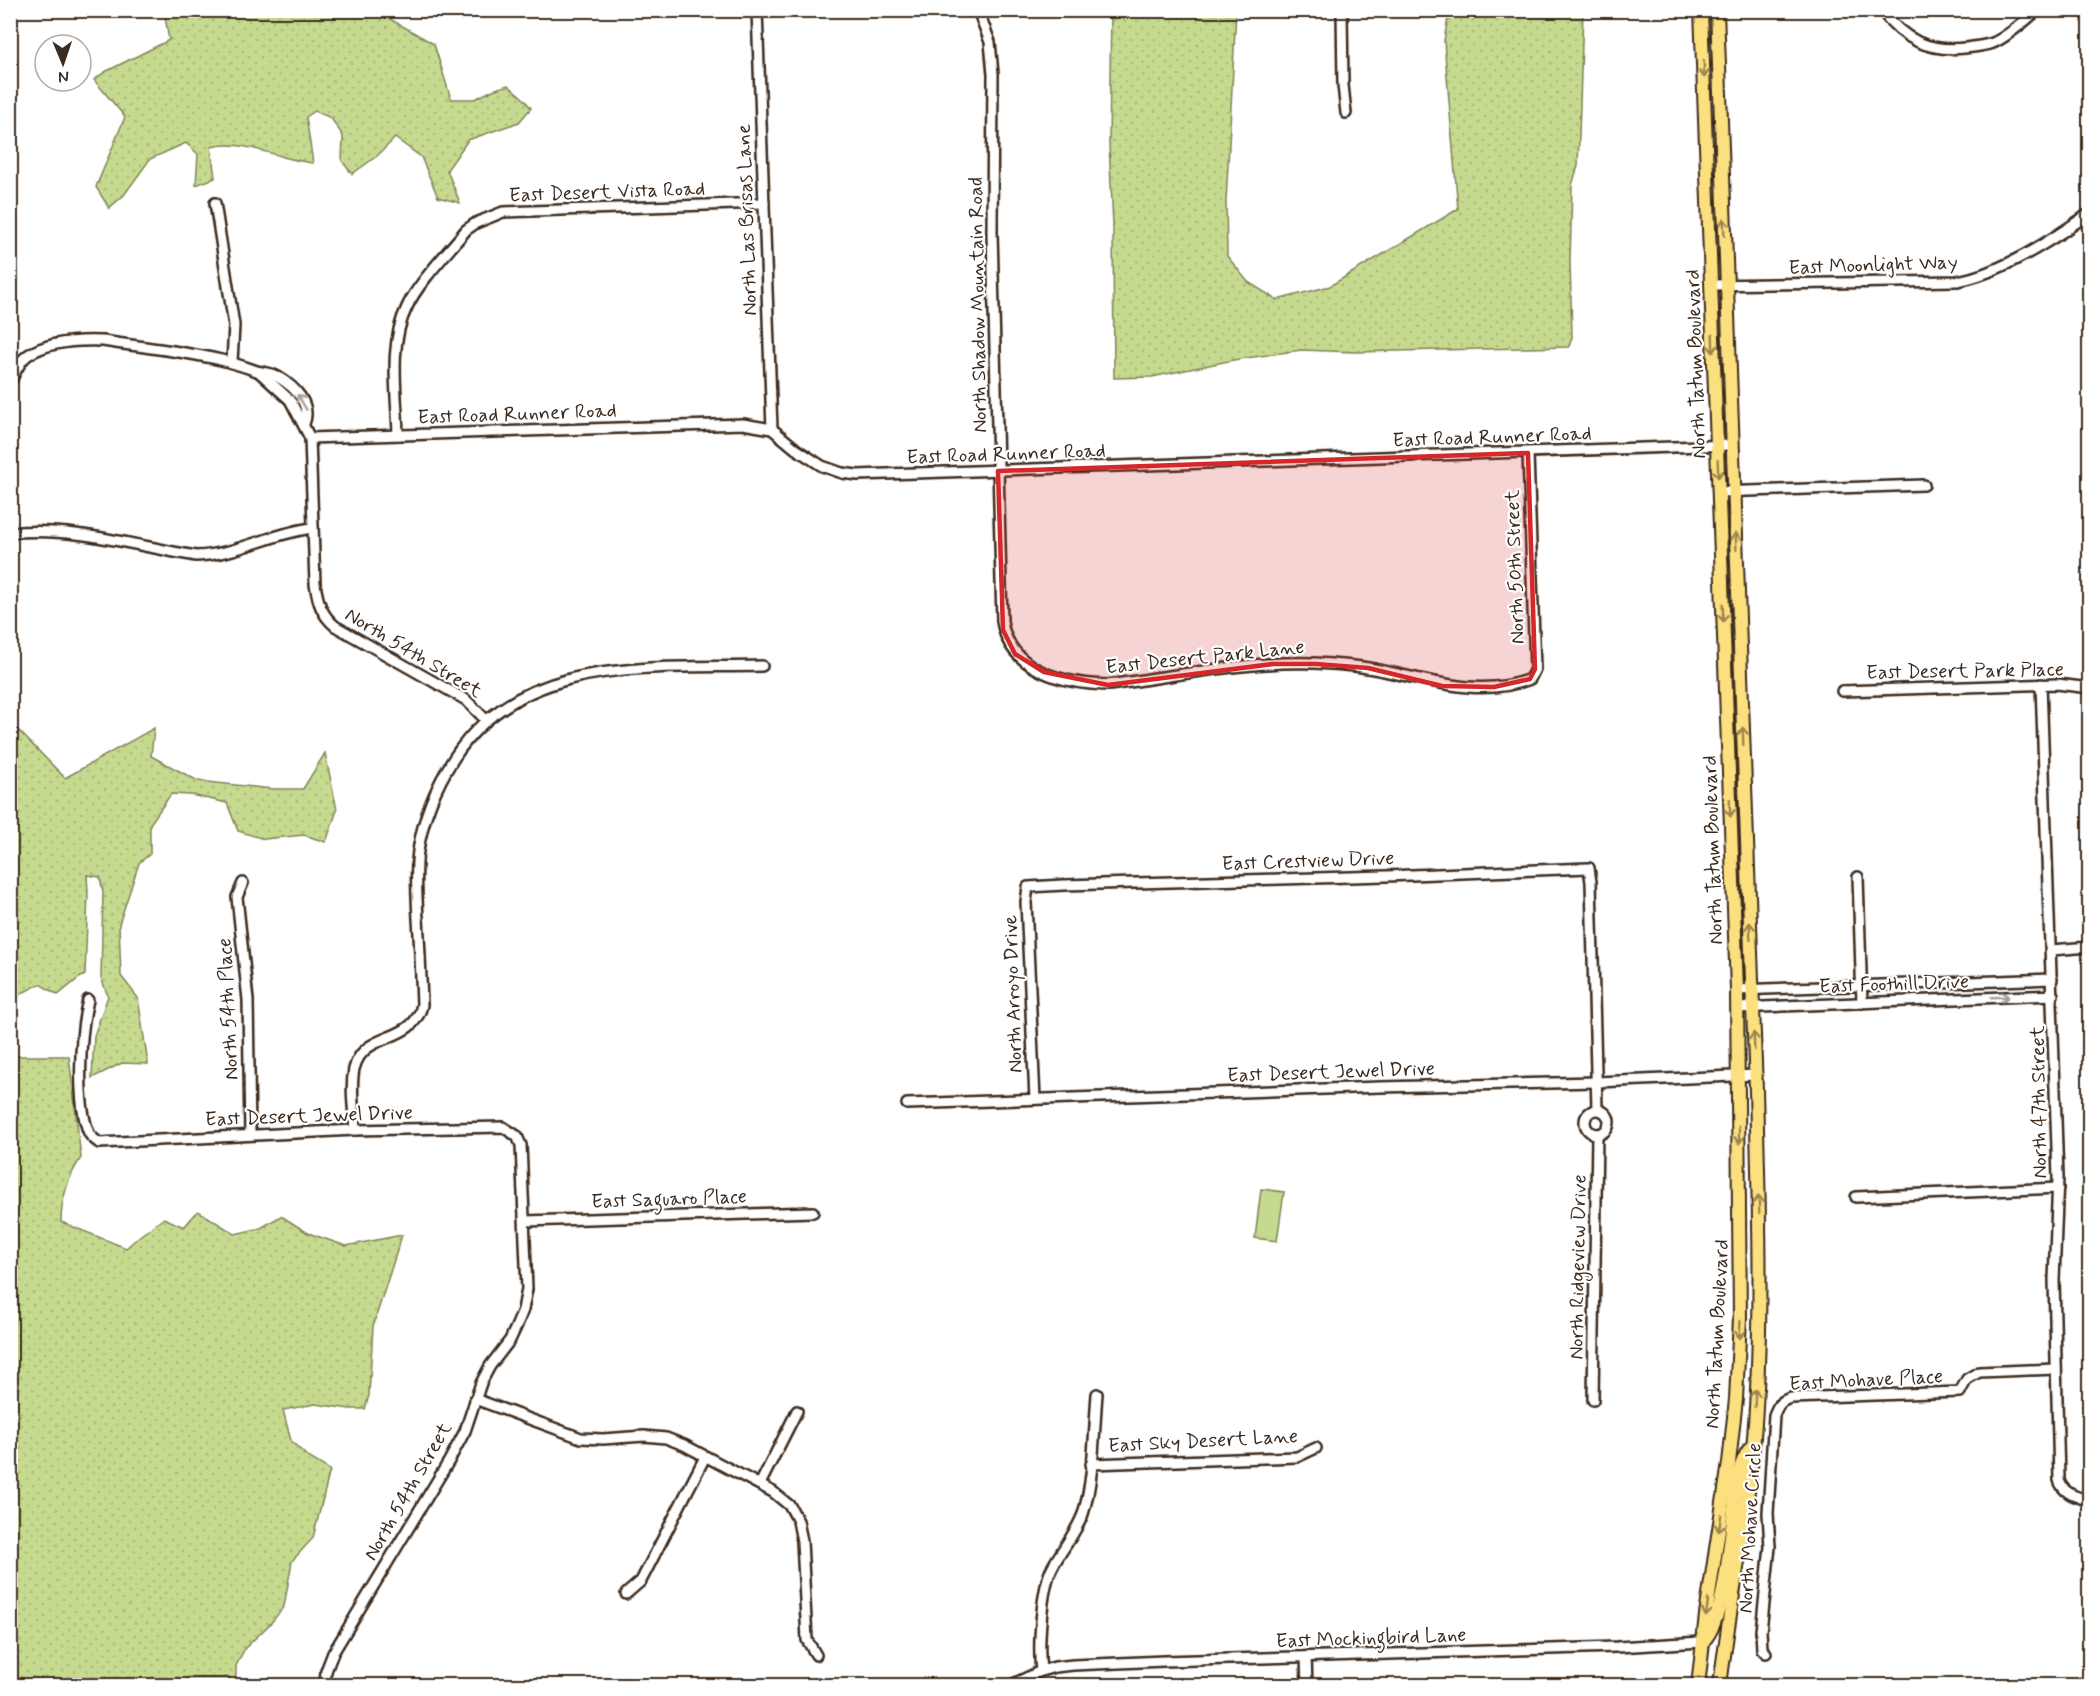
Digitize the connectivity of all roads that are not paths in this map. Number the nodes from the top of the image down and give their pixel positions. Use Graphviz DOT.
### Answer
graph roads {
  1 [pos="757,10"];
  2 [pos="978,10"];
  3 [pos="1342,10"];
  4 [pos="1701,10"];
  5 [pos="1717,10"];
  6 [pos="1881,10"];
  7 [pos="2038,10"];
  8 [pos="1346,113"];
  9 [pos="215,203"];
  10 [pos="764,203"];
  11 [pos="2089,215"];
  12 [pos="1711,285"];
  13 [pos="1726,285"];
  14 [pos="232,362"];
  15 [pos="10,383"];
  16 [pos="772,429"];
  17 [pos="398,435"];
  18 [pos="310,438"];
  19 [pos="1732,445"];
  20 [pos="1717,446"];
  21 [pos="1528,453"];
  22 [pos="998,471"];
  23 [pos="1924,485"];
  24 [pos="1734,491"];
  25 [pos="1718,492"];
  26 [pos="312,528"];
  27 [pos="10,533"];
  28 [pos="1028,664"];
  29 [pos="762,666"];
  30 [pos="1530,679"];
  31 [pos="2041,684"];
  32 [pos="2090,688"];
  33 [pos="1842,691"];
  34 [pos="486,720"];
  35 [pos="1589,868"];
  36 [pos="1858,877"];
  37 [pos="243,883"];
  38 [pos="1028,888"];
  39 [pos="2090,947"];
  40 [pos="2051,950"];
  41 [pos="2052,979"];
  42 [pos="1861,986"];
  43 [pos="1737,990"];
  44 [pos="1752,990"];
  45 [pos="2053,994"];
  46 [pos="88,1000"];
  47 [pos="1862,1003"];
  48 [pos="1753,1007"];
  49 [pos="1737,1008"];
  50 [pos="1756,1075"];
  51 [pos="1738,1076"];
  52 [pos="1597,1082"];
  53 [pos="1035,1099"];
  54 [pos="907,1104"];
  55 [pos="1597,1109"];
  56 [pos="355,1131"];
  57 [pos="1598,1134"];
  58 [pos="250,1135"];
  59 [pos="517,1136"];
  60 [pos="2058,1188"];
  61 [pos="1856,1197"];
  62 [pos="813,1212"];
  63 [pos="525,1221"];
  64 [pos="2056,1369"];
  65 [pos="1097,1394"];
  66 [pos="475,1399"];
  67 [pos="1593,1400"];
  68 [pos="1778,1405"];
  69 [pos="797,1411"];
  70 [pos="1753,1440"];
  71 [pos="1316,1448"];
  72 [pos="705,1457"];
  73 [pos="1091,1464"];
  74 [pos="760,1484"];
  75 [pos="2090,1501"];
  76 [pos="626,1594"];
  77 [pos="1702,1642"];
  78 [pos="1766,1653"];
  79 [pos="816,1655"];
  80 [pos="1306,1657"];
  81 [pos="1041,1671"];
  82 [pos="325,1686"];
  83 [pos="1009,1686"];
  84 [pos="1307,1686"];
  85 [pos="1698,1686"];
  86 [pos="1720,1686"];
  1 -- 10 [label="street, North Las Brisas Lane"];
  2 -- 22 [label="street, North Shadow Mountain Road"];
  3 -- 8 [label="street"];
  4 -- 12 [label="main road, North Tatum Boulevard, one-way"];
  13 -- 5 [label="main road, North Tatum Boulevard, one-way"];
  6 -- 7 [label="street"];
  9 -- 14 [label="street"];
  10 -- 16 [label="street, North Las Brisas Lane"];
  10 -- 17 [label="street, East Desert Vista Road"];
  11 -- 13 [label="street, East Moonlight Way"];
  12 -- 13 [label="street, East Moonlight Way"];
  12 -- 20 [label="main road, North Tatum Boulevard, one-way"];
  13 -- 19 [label="main road, North Tatum Boulevard"];
  14 -- 15 [label="street"];
  14 -- 18 [label="street"];
  16 -- 17 [label="street, East Road Runner Road"];
  16 -- 22 [label="street, East Road Runner Road"];
  17 -- 18 [label="street, East Road Runner Road"];
  18 -- 26 [label="street, North 54th Street"];
  19 -- 20 [label="street, East Road Runner Road"];
  19 -- 24 [label="main road, North Tatum Boulevard"];
  20 -- 21 [label="street, East Road Runner Road"];
  20 -- 25 [label="main road, North Tatum Boulevard, one-way"];
  21 -- 22 [label="street, East Road Runner Road"];
  21 -- 30 [label="street, North 50th Street"];
  22 -- 28 [label="street, North Shadow Mountain Road"];
  23 -- 24 [label="street"];
  24 -- 25 [label="street"];
  44 -- 24 [label="main road, North Tatum Boulevard, one-way"];
  25 -- 43 [label="main road, North Tatum Boulevard, one-way"];
  26 -- 27 [label="street"];
  26 -- 34 [label="street, North 54th Street"];
  28 -- 30 [label="street, East Desert Park Lane"];
  29 -- 34 [label="street"];
  31 -- 32 [label="street, East Desert Park Place"];
  31 -- 33 [label="street, East Desert Park Place"];
  31 -- 40 [label="street, North 47th Street"];
  34 -- 56 [label="street, North 54th Street"];
  35 -- 38 [label="street, East Crestview Drive"];
  35 -- 52 [label="street, North Ridgeview Drive"];
  36 -- 42 [label="street"];
  37 -- 58 [label="street, North 54th Place"];
  38 -- 53 [label="street, North Arroyo Drive"];
  39 -- 40 [label="street"];
  40 -- 41 [label="street, North 47th Street"];
  41 -- 42 [label="street, East Foothill Drive"];
  41 -- 45 [label="street, North 47th Street"];
  42 -- 44 [label="street, East Foothill Drive"];
  42 -- 47 [label="street"];
  43 -- 44 [label="street, East Foothill Drive"];
  43 -- 49 [label="main road, North Tatum Boulevard"];
  44 -- 48 [label="main road, North Tatum Boulevard"];
  47 -- 45 [label="street, East Foothill Drive, one-way"];
  45 -- 60 [label="street, North 47th Street"];
  46 -- 58 [label="street, East Desert Jewel Drive"];
  47 -- 48 [label="street, East Foothill Drive"];
  48 -- 49 [label="street, East Foothill Drive"];
  50 -- 48 [label="main road, North Tatum Boulevard, one-way"];
  49 -- 51 [label="main road, North Tatum Boulevard"];
  50 -- 51 [label="street, East Desert Jewel Drive"];
  70 -- 50 [label="main road, North Tatum Boulevard, one-way"];
  51 -- 52 [label="street, East Desert Jewel Drive"];
  51 -- 77 [label="main road, North Tatum Boulevard, one-way"];
  52 -- 53 [label="street, East Desert Jewel Drive"];
  52 -- 55 [label="street, North Ridgeview Drive"];
  53 -- 54 [label="street, East Desert Jewel Drive"];
  55 -- 57 [label="street, North Ridgeview Drive"];
  55 -- 57 [label="street, North Ridgeview Drive"];
  56 -- 58 [label="street, East Desert Jewel Drive"];
  56 -- 59 [label="street, East Desert Jewel Drive"];
  57 -- 67 [label="street, North Ridgeview Drive"];
  59 -- 63 [label="street, North 54th Street"];
  60 -- 61 [label="street"];
  60 -- 64 [label="street, North 47th Street"];
  62 -- 63 [label="street, East Saguaro Place"];
  63 -- 66 [label="street, North 54th Street"];
  64 -- 68 [label="street, East Mohave Place"];
  64 -- 75 [label="street, North 47th Street"];
  65 -- 73 [label="street"];
  66 -- 72 [label="street"];
  66 -- 82 [label="street, North 54th Street"];
  68 -- 78 [label="street, North Mohave Circle"];
  69 -- 74 [label="street"];
  70 -- 77 [label="main road"];
  70 -- 86 [label="main road, North Tatum Boulevard"];
  71 -- 73 [label="street, East Sky Desert Lane"];
  72 -- 74 [label="street"];
  72 -- 76 [label="street"];
  73 -- 81 [label="street"];
  74 -- 79 [label="street"];
  77 -- 80 [label="street, East Mockingbird Lane"];
  77 -- 85 [label="main road, North Tatum Boulevard"];
  80 -- 81 [label="street, East Mockingbird Lane"];
  80 -- 84 [label="street"];
  81 -- 83 [label="street, East Mockingbird Lane"];
}
